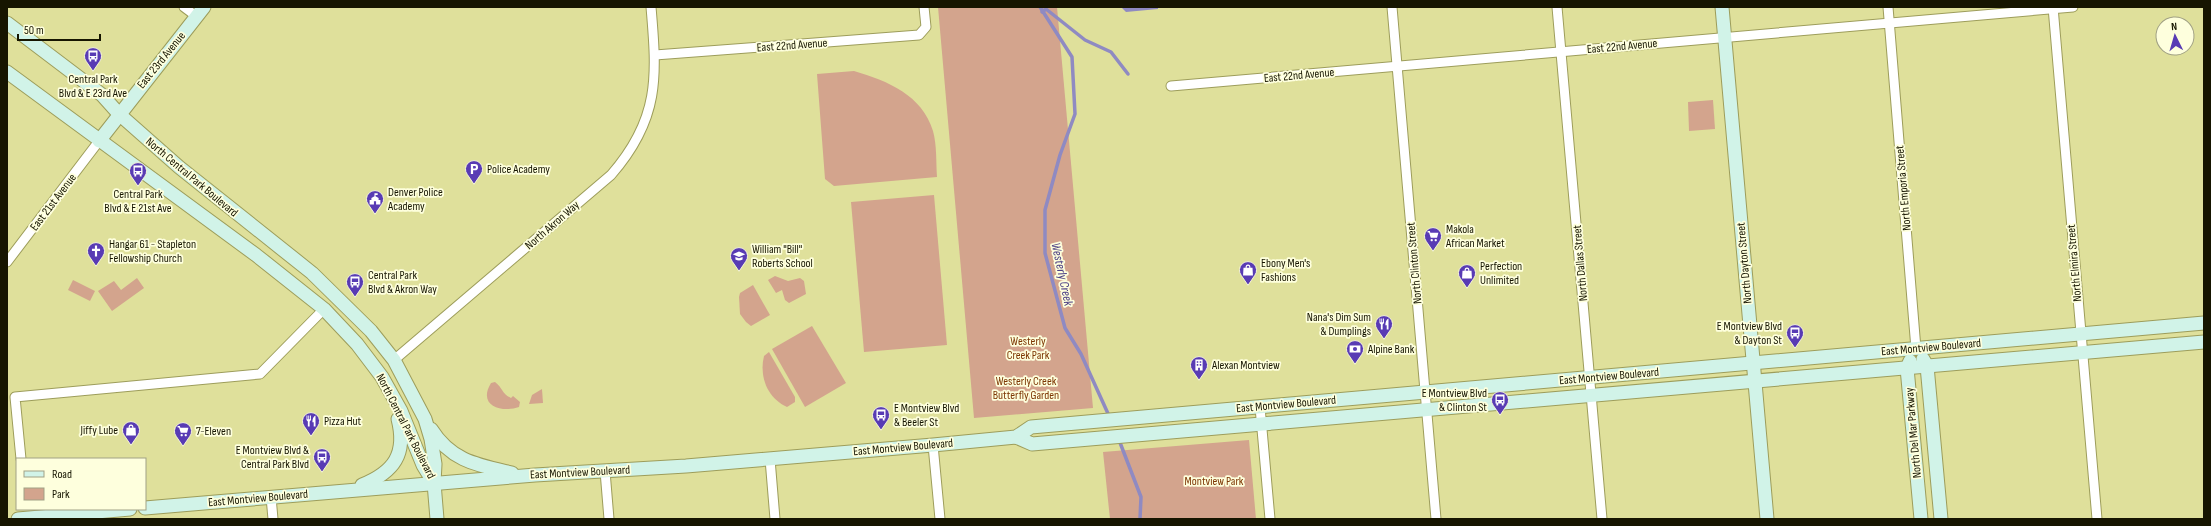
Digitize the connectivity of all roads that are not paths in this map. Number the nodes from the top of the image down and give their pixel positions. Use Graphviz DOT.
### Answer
graph roads {
  1 [pos="184,7"];
  2 [pos="651,7"];
  3 [pos="924,7"];
  4 [pos="1392,7"];
  5 [pos="1557,7"];
  6 [pos="1722,7"];
  7 [pos="1888,7"];
  8 [pos="2073,7"];
  9 [pos="2053,8"];
  10 [pos="200,12"];
  11 [pos="7,22"];
  12 [pos="1890,23"];
  13 [pos="1725,37"];
  14 [pos="1560,51"];
  15 [pos="655,55"];
  16 [pos="1397,66"];
  17 [pos="7,72"];
  18 [pos="1171,86"];
  19 [pos="119,114"];
  20 [pos="99,141"];
  21 [pos="8,258"];
  22 [pos="324,309"];
  23 [pos="2204,323"];
  24 [pos="2080,334"];
  25 [pos="2204,342"];
  26 [pos="1916,349"];
  27 [pos="2082,353"];
  28 [pos="394,360"];
  29 [pos="1753,363"];
  30 [pos="1927,366"];
  31 [pos="1907,368"];
  32 [pos="1590,378"];
  33 [pos="1754,380"];
  34 [pos="1425,392"];
  35 [pos="392,394"];
  36 [pos="1590,395"];
  37 [pos="1260,407"];
  38 [pos="1427,409"];
  39 [pos="425,419"];
  40 [pos="1261,424"];
  41 [pos="1016,437"];
  42 [pos="933,445"];
  43 [pos="21,458"];
  44 [pos="770,459"];
  45 [pos="605,471"];
  46 [pos="524,476"];
  47 [pos="434,483"];
  48 [pos="350,490"];
  49 [pos="271,497"];
  50 [pos="146,508"];
  51 [pos="126,510"];
  52 [pos="23,515"];
  53 [pos="108,515"];
  54 [pos="273,519"];
  55 [pos="437,519"];
  56 [pos="609,519"];
  57 [pos="775,519"];
  58 [pos="940,519"];
  59 [pos="1270,519"];
  60 [pos="1436,519"];
  61 [pos="1602,519"];
  62 [pos="1767,519"];
  63 [pos="1921,519"];
  64 [pos="1941,519"];
  65 [pos="2097,519"];
  1 -- 10 [label="street"];
  2 -- 15 [label="street, North Akron Way"];
  3 -- 15 [label="street, East 22nd Avenue"];
  4 -- 16 [label="street, North Clinton Street"];
  5 -- 14 [label="street, North Dallas Street"];
  6 -- 13 [label="main road, North Dayton Street"];
  7 -- 12 [label="street, North Emporia Street"];
  8 -- 9 [label="street, East 22nd Avenue"];
  9 -- 12 [label="street, East 22nd Avenue"];
  9 -- 24 [label="street, North Elmira Street"];
  10 -- 19 [label="main road, East 23rd Avenue"];
  11 -- 19 [label="main road, North Central Park Boulevard"];
  12 -- 13 [label="street, East 22nd Avenue"];
  12 -- 26 [label="street, North Emporia Street"];
  13 -- 14 [label="street, East 22nd Avenue"];
  13 -- 29 [label="main road, North Dayton Street"];
  14 -- 16 [label="street, East 22nd Avenue"];
  14 -- 32 [label="street, North Dallas Street"];
  15 -- 28 [label="street, North Akron Way"];
  16 -- 18 [label="street, East 22nd Avenue"];
  16 -- 34 [label="street, North Clinton Street"];
  17 -- 20 [label="main road, North Central Park Boulevard"];
  19 -- 20 [label="main road, East 23rd Avenue"];
  19 -- 28 [label="main road, North Central Park Boulevard"];
  20 -- 21 [label="street, East 21st Avenue"];
  20 -- 22 [label="main road, North Central Park Boulevard"];
  22 -- 35 [label="main road, North Central Park Boulevard"];
  22 -- 43 [label="street"];
  23 -- 24 [label="main road, East Montview Boulevard"];
  24 -- 26 [label="main road, East Montview Boulevard"];
  24 -- 27 [label="street, North Elmira Street"];
  25 -- 27 [label="main road, East Montview Boulevard"];
  26 -- 29 [label="main road, East Montview Boulevard"];
  26 -- 30 [label="main road, North Emporia Street"];
  26 -- 31 [label="main road"];
  27 -- 30 [label="main road, East Montview Boulevard"];
  27 -- 65 [label="street, North Elmira Street"];
  28 -- 39 [label="main road, North Central Park Boulevard"];
  29 -- 32 [label="main road, East Montview Boulevard"];
  29 -- 33 [label="main road, North Dayton Street"];
  30 -- 31 [label="main road, East Montview Boulevard"];
  30 -- 64 [label="main road, North Del Mar Parkway"];
  31 -- 33 [label="main road, East Montview Boulevard"];
  31 -- 63 [label="main road, North Del Mar Parkway"];
  32 -- 34 [label="main road, East Montview Boulevard"];
  32 -- 36 [label="street, North Dallas Street"];
  33 -- 36 [label="main road, East Montview Boulevard"];
  33 -- 62 [label="main road, North Dayton Street"];
  34 -- 37 [label="main road, East Montview Boulevard"];
  34 -- 38 [label="street, North Clinton Street"];
  35 -- 47 [label="main road, North Central Park Boulevard"];
  35 -- 48 [label="main road"];
  36 -- 38 [label="main road, East Montview Boulevard"];
  36 -- 61 [label="street, North Dallas Street"];
  37 -- 40 [label="street"];
  37 -- 41 [label="main road, East Montview Boulevard"];
  38 -- 40 [label="main road, East Montview Boulevard"];
  38 -- 60 [label="street, North Clinton Street"];
  39 -- 46 [label="main road"];
  39 -- 47 [label="main road, North Central Park Boulevard"];
  40 -- 41 [label="main road, East Montview Boulevard"];
  40 -- 59 [label="street"];
  41 -- 42 [label="main road, East Montview Boulevard"];
  42 -- 44 [label="main road, East Montview Boulevard"];
  42 -- 58 [label="street"];
  44 -- 45 [label="main road, East Montview Boulevard"];
  44 -- 57 [label="street"];
  45 -- 46 [label="main road, East Montview Boulevard"];
  45 -- 56 [label="street"];
  46 -- 47 [label="main road, East Montview Boulevard"];
  47 -- 48 [label="main road, East Montview Boulevard"];
  47 -- 55 [label="main road"];
  48 -- 49 [label="main road, East Montview Boulevard"];
  49 -- 50 [label="main road, East Montview Boulevard"];
  49 -- 54 [label="street"];
  51 -- 53 [label="main road"];
  52 -- 53 [label="main road"];
}
